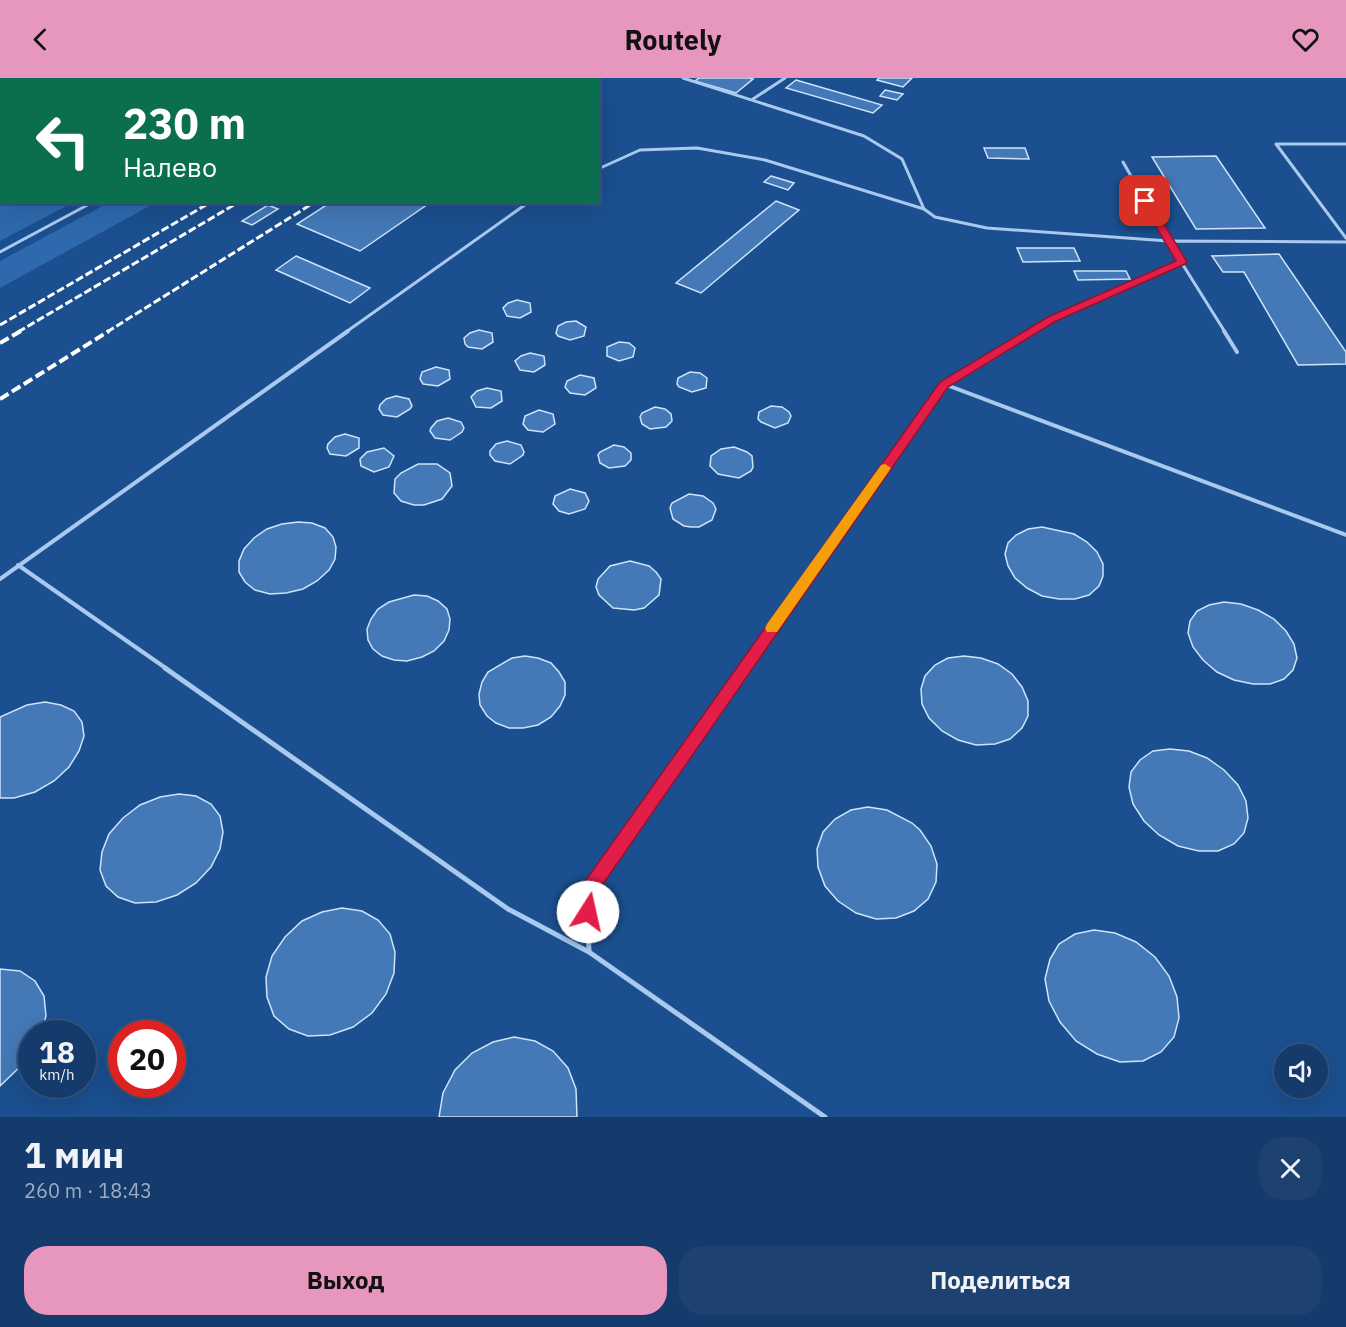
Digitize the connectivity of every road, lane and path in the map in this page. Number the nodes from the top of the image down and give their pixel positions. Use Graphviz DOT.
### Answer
graph roads {
  1 [pos="683,78"];
  2 [pos="785,78"];
  3 [pos="753,99"];
  4 [pos="1346,144"];
  5 [pos="1123,162"];
  6 [pos="600,168"];
  7 [pos="89,204"];
  8 [pos="526,204"];
  9 [pos="924,209"];
  10 [pos="1346,240"];
  11 [pos="1168,241"];
  12 [pos="0,252"];
  13 [pos="1182,262"];
  14 [pos="1238,352"];
  15 [pos="944,384"];
  16 [pos="1346,536"];
  17 [pos="18,565"];
  18 [pos="0,579"];
  19 [pos="589,952"];
  20 [pos="825,1117"];
  1 -- 3 [label="lane"];
  2 -- 3 [label="lane"];
  3 -- 9 [label="lane"];
  4 -- 10 [label="lane"];
  5 -- 11 [label="lane"];
  6 -- 9 [label="lane"];
  7 -- 12 [label="lane"];
  8 -- 17 [label="lane"];
  9 -- 11 [label="lane"];
  10 -- 11 [label="lane"];
  11 -- 13 [label="lane"];
  13 -- 14 [label="lane"];
  13 -- 15 [label="lane"];
  15 -- 16 [label="lane"];
  15 -- 19 [label="lane"];
  17 -- 18 [label="lane"];
  17 -- 19 [label="lane"];
  19 -- 20 [label="lane"];
}
